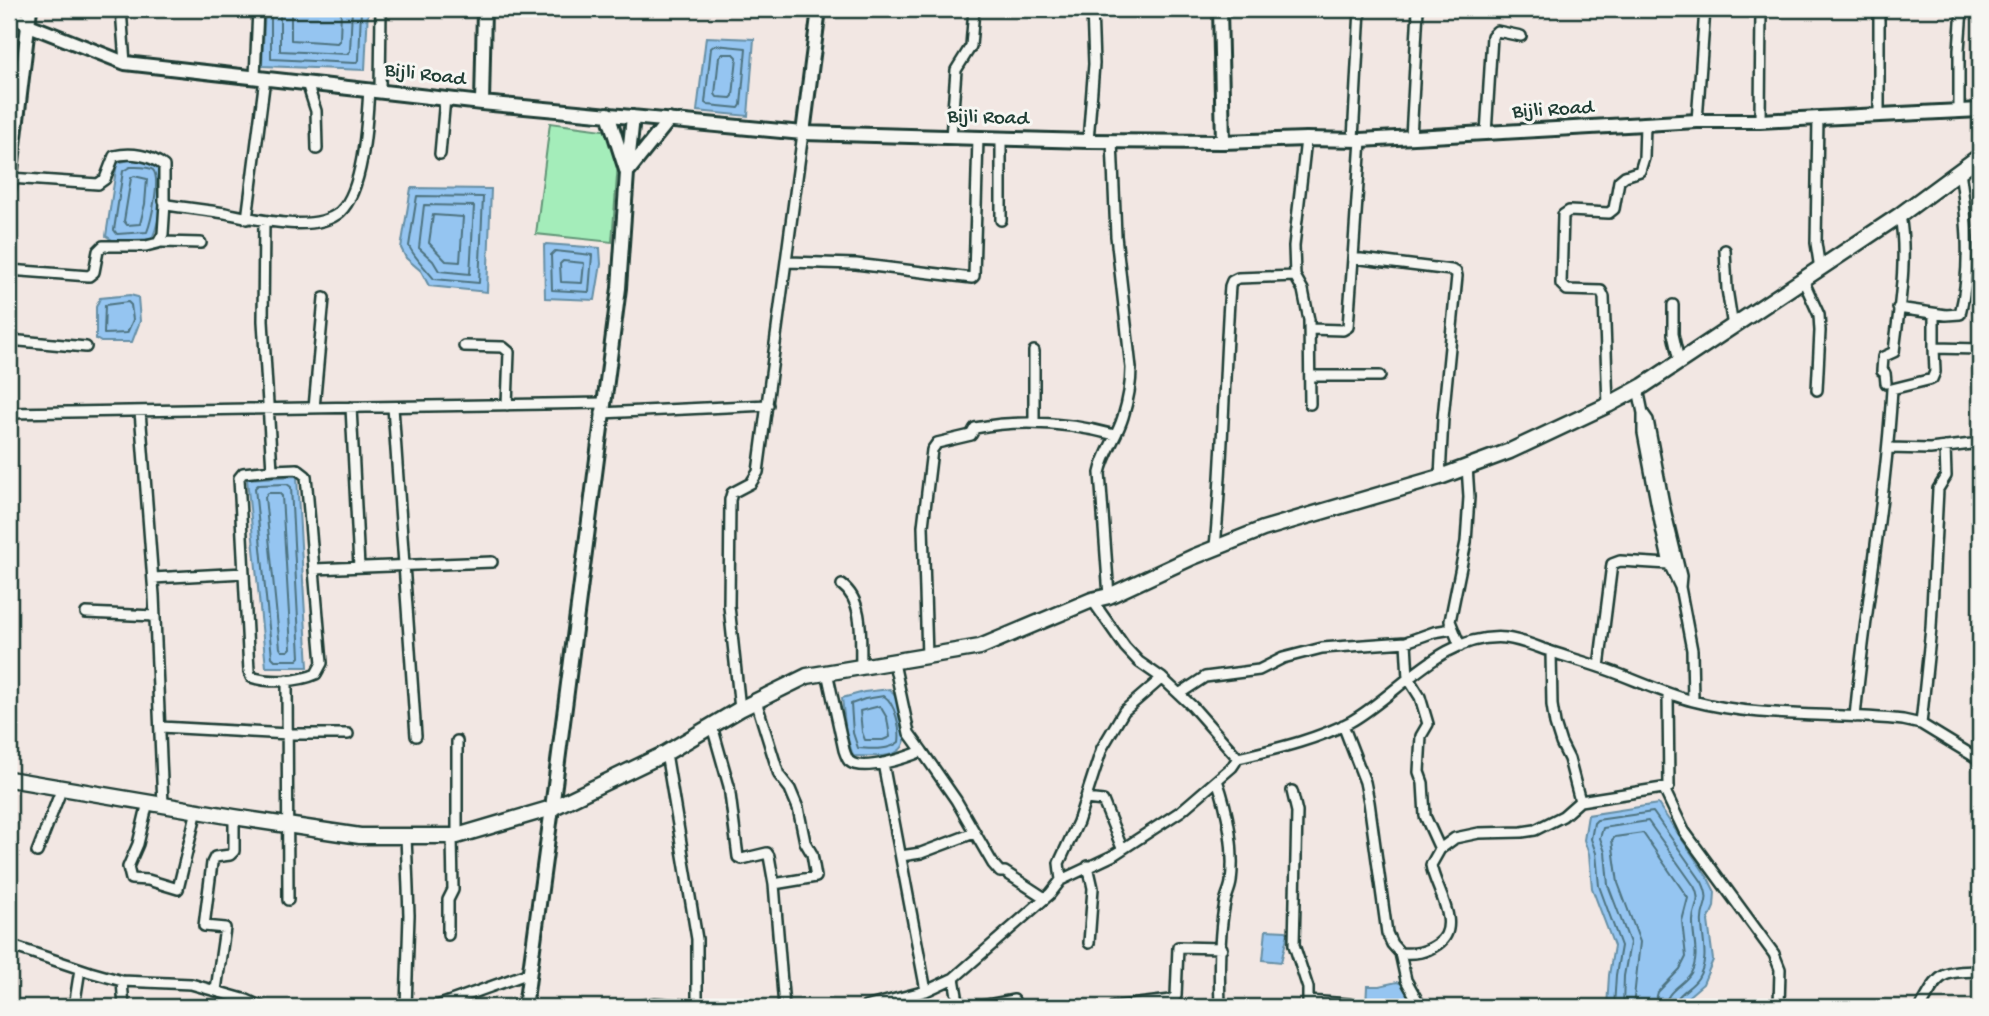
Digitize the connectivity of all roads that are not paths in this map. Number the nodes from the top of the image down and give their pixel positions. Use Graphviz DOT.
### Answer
graph roads {
  1 [pos="30,9"];
  2 [pos="121,9"];
  3 [pos="258,9"];
  4 [pos="382,9"];
  5 [pos="484,9"];
  6 [pos="819,9"];
  7 [pos="974,9"];
  8 [pos="1092,9"];
  9 [pos="1220,9"];
  10 [pos="1360,9"];
  11 [pos="1418,9"];
  12 [pos="1705,9"];
  13 [pos="1761,9"];
  14 [pos="1880,9"];
  15 [pos="1962,9"];
  16 [pos="9,13"];
  17 [pos="29,25"];
  18 [pos="1521,36"];
  19 [pos="125,63"];
  20 [pos="260,78"];
  21 [pos="307,83"];
  22 [pos="375,90"];
  23 [pos="445,98"];
  24 [pos="482,103"];
  25 [pos="1980,110"];
  26 [pos="1959,111"];
  27 [pos="608,114"];
  28 [pos="1879,115"];
  29 [pos="633,117"];
  30 [pos="1818,118"];
  31 [pos="669,120"];
  32 [pos="1697,121"];
  33 [pos="1760,121"];
  34 [pos="1645,124"];
  35 [pos="803,133"];
  36 [pos="1486,134"];
  37 [pos="951,137"];
  38 [pos="978,138"];
  39 [pos="1001,138"];
  40 [pos="1411,138"];
  41 [pos="1306,139"];
  42 [pos="1357,139"];
  43 [pos="1088,141"];
  44 [pos="1112,141"];
  45 [pos="1223,142"];
  46 [pos="317,149"];
  47 [pos="440,154"];
  48 [pos="1980,156"];
  49 [pos="1960,171"];
  50 [pos="627,173"];
  51 [pos="9,183"];
  52 [pos="165,203"];
  53 [pos="1900,215"];
  54 [pos="247,219"];
  55 [pos="1001,220"];
  56 [pos="264,222"];
  57 [pos="161,240"];
  58 [pos="201,243"];
  59 [pos="1726,250"];
  60 [pos="1353,258"];
  61 [pos="788,262"];
  62 [pos="1820,269"];
  63 [pos="9,270"];
  64 [pos="1296,276"];
  65 [pos="1803,280"];
  66 [pos="324,298"];
  67 [pos="1673,305"];
  68 [pos="1899,308"];
  69 [pos="1934,314"];
  70 [pos="1733,327"];
  71 [pos="1309,329"];
  72 [pos="9,340"];
  73 [pos="464,346"];
  74 [pos="86,347"];
  75 [pos="1934,348"];
  76 [pos="1980,349"];
  77 [pos="1034,351"];
  78 [pos="1679,361"];
  79 [pos="1310,376"];
  80 [pos="1380,376"];
  81 [pos="1886,383"];
  82 [pos="1638,389"];
  83 [pos="1817,390"];
  84 [pos="1310,404"];
  85 [pos="507,405"];
  86 [pos="768,405"];
  87 [pos="1608,405"];
  88 [pos="351,407"];
  89 [pos="393,407"];
  90 [pos="314,408"];
  91 [pos="602,408"];
  92 [pos="268,409"];
  93 [pos="140,411"];
  94 [pos="9,413"];
  95 [pos="1643,413"];
  96 [pos="1034,423"];
  97 [pos="1115,435"];
  98 [pos="1980,443"];
  99 [pos="1945,447"];
  100 [pos="1888,448"];
  101 [pos="1467,466"];
  102 [pos="272,470"];
  103 [pos="1440,477"];
  104 [pos="1215,547"];
  105 [pos="492,562"];
  106 [pos="1669,564"];
  107 [pos="405,565"];
  108 [pos="359,567"];
  109 [pos="314,569"];
  110 [pos="244,573"];
  111 [pos="153,578"];
  112 [pos="842,585"];
  113 [pos="1680,587"];
  114 [pos="1109,596"];
  115 [pos="1092,600"];
  116 [pos="86,613"];
  117 [pos="155,616"];
  118 [pos="1452,629"];
  119 [pos="1406,642"];
  120 [pos="1460,646"];
  121 [pos="1552,652"];
  122 [pos="927,657"];
  123 [pos="894,663"];
  124 [pos="862,666"];
  125 [pos="1599,667"];
  126 [pos="827,672"];
  127 [pos="1162,678"];
  128 [pos="1408,678"];
  129 [pos="287,680"];
  130 [pos="1179,694"];
  131 [pos="1668,695"];
  132 [pos="756,701"];
  133 [pos="1693,701"];
  134 [pos="740,709"];
  135 [pos="1855,717"];
  136 [pos="1921,724"];
  137 [pos="1343,725"];
  138 [pos="712,726"];
  139 [pos="161,727"];
  140 [pos="289,734"];
  141 [pos="348,734"];
  142 [pos="416,736"];
  143 [pos="457,741"];
  144 [pos="922,751"];
  145 [pos="666,753"];
  146 [pos="1238,758"];
  147 [pos="1980,760"];
  148 [pos="883,763"];
  149 [pos="9,779"];
  150 [pos="1217,780"];
  151 [pos="62,788"];
  152 [pos="1664,789"];
  153 [pos="1292,791"];
  154 [pos="1086,799"];
  155 [pos="1580,801"];
  156 [pos="148,802"];
  157 [pos="163,804"];
  158 [pos="552,808"];
  159 [pos="197,810"];
  160 [pos="234,817"];
  161 [pos="289,825"];
  162 [pos="974,833"];
  163 [pos="407,836"];
  164 [pos="455,836"];
  165 [pos="1122,848"];
  166 [pos="1440,849"];
  167 [pos="37,852"];
  168 [pos="901,856"];
  169 [pos="1088,866"];
  170 [pos="1061,880"];
  171 [pos="774,884"];
  172 [pos="1045,898"];
  173 [pos="288,900"];
  174 [pos="448,935"];
  175 [pos="1089,943"];
  176 [pos="9,945"];
  177 [pos="1222,948"];
  178 [pos="1400,953"];
  179 [pos="80,969"];
  180 [pos="1980,971"];
  181 [pos="529,973"];
  182 [pos="954,978"];
  183 [pos="122,981"];
  184 [pos="216,990"];
  185 [pos="926,991"];
  186 [pos="1308,1004"];
  187 [pos="74,1007"];
  188 [pos="124,1007"];
  189 [pos="262,1007"];
  190 [pos="406,1007"];
  191 [pos="434,1007"];
  192 [pos="525,1007"];
  193 [pos="634,1007"];
  194 [pos="696,1007"];
  195 [pos="708,1007"];
  196 [pos="784,1007"];
  197 [pos="865,1007"];
  198 [pos="959,1007"];
  199 [pos="978,1007"];
  200 [pos="1015,1007"];
  201 [pos="1113,1007"];
  202 [pos="1220,1007"];
  203 [pos="1352,1007"];
  204 [pos="1421,1007"];
  205 [pos="1779,1007"];
  206 [pos="1922,1007"];
  1 -- 17 [label="street"];
  2 -- 19 [label="street"];
  3 -- 20 [label="street"];
  4 -- 22 [label="street"];
  5 -- 24 [label="street"];
  6 -- 35 [label="street"];
  7 -- 37 [label="street"];
  8 -- 43 [label="street"];
  9 -- 45 [label="street"];
  10 -- 42 [label="street"];
  11 -- 40 [label="street"];
  12 -- 32 [label="street"];
  13 -- 33 [label="street"];
  14 -- 28 [label="street"];
  15 -- 26 [label="street"];
  16 -- 17 [label="street, Bijli Road"];
  17 -- 19 [label="street, Bijli Road"];
  17 -- 51 [label="street"];
  18 -- 36 [label="street"];
  19 -- 20 [label="street, Bijli Road"];
  20 -- 21 [label="street, Bijli Road"];
  20 -- 54 [label="street"];
  21 -- 22 [label="street, Bijli Road"];
  21 -- 46 [label="street"];
  22 -- 23 [label="street, Bijli Road"];
  22 -- 56 [label="street"];
  23 -- 24 [label="street, Bijli Road"];
  23 -- 47 [label="street"];
  24 -- 27 [label="street, Bijli Road"];
  25 -- 26 [label="street, Bijli Road"];
  26 -- 28 [label="street, Bijli Road"];
  27 -- 29 [label="street, Bijli Road"];
  27 -- 50 [label="street"];
  28 -- 30 [label="street, Bijli Road"];
  29 -- 31 [label="street, Bijli Road"];
  29 -- 50 [label="street"];
  30 -- 33 [label="street, Bijli Road"];
  30 -- 62 [label="street"];
  31 -- 35 [label="street, Bijli Road"];
  31 -- 50 [label="street"];
  32 -- 33 [label="street, Bijli Road"];
  32 -- 34 [label="street, Bijli Road"];
  34 -- 36 [label="street, Bijli Road"];
  34 -- 87 [label="street"];
  35 -- 37 [label="street, Bijli Road"];
  35 -- 61 [label="street"];
  36 -- 40 [label="street, Bijli Road"];
  37 -- 38 [label="street, Bijli Road"];
  38 -- 39 [label="street, Bijli Road"];
  38 -- 61 [label="street"];
  39 -- 43 [label="street, Bijli Road"];
  39 -- 55 [label="street"];
  40 -- 42 [label="street, Bijli Road"];
  41 -- 42 [label="street, Bijli Road"];
  41 -- 45 [label="street, Bijli Road"];
  41 -- 64 [label="street"];
  42 -- 60 [label="street"];
  43 -- 44 [label="street, Bijli Road"];
  44 -- 45 [label="street, Bijli Road"];
  44 -- 97 [label="street"];
  48 -- 49 [label="main road"];
  49 -- 53 [label="main road"];
  49 -- 69 [label="street"];
  50 -- 91 [label="street"];
  51 -- 52 [label="street"];
  52 -- 54 [label="street"];
  52 -- 57 [label="street"];
  53 -- 62 [label="main road"];
  53 -- 68 [label="street"];
  54 -- 56 [label="street"];
  56 -- 92 [label="street"];
  57 -- 58 [label="street"];
  57 -- 63 [label="street"];
  59 -- 70 [label="street"];
  60 -- 71 [label="street"];
  60 -- 103 [label="street"];
  61 -- 86 [label="street"];
  62 -- 65 [label="main road"];
  64 -- 71 [label="street"];
  64 -- 104 [label="street"];
  65 -- 70 [label="main road"];
  65 -- 83 [label="street"];
  66 -- 90 [label="street"];
  67 -- 78 [label="street"];
  68 -- 69 [label="street"];
  68 -- 81 [label="street"];
  69 -- 75 [label="street"];
  70 -- 78 [label="main road"];
  71 -- 79 [label="street"];
  72 -- 74 [label="street"];
  73 -- 85 [label="street"];
  75 -- 76 [label="street"];
  75 -- 100 [label="street"];
  77 -- 96 [label="street"];
  78 -- 82 [label="main road"];
  79 -- 80 [label="street"];
  79 -- 84 [label="street"];
  82 -- 87 [label="main road"];
  82 -- 95 [label="street"];
  85 -- 89 [label="street"];
  85 -- 91 [label="street"];
  86 -- 91 [label="street"];
  86 -- 134 [label="street"];
  87 -- 101 [label="main road"];
  88 -- 89 [label="street"];
  88 -- 90 [label="street"];
  88 -- 108 [label="street"];
  89 -- 107 [label="street"];
  90 -- 92 [label="street"];
  91 -- 158 [label="street"];
  92 -- 93 [label="street"];
  92 -- 102 [label="street"];
  93 -- 94 [label="street"];
  93 -- 111 [label="street"];
  95 -- 106 [label="street"];
  95 -- 113 [label="street"];
  96 -- 97 [label="street"];
  96 -- 122 [label="street"];
  97 -- 114 [label="street"];
  98 -- 99 [label="street"];
  99 -- 100 [label="street"];
  99 -- 136 [label="street"];
  100 -- 135 [label="street"];
  101 -- 103 [label="main road"];
  101 -- 118 [label="street"];
  102 -- 109 [label="street"];
  102 -- 110 [label="street"];
  103 -- 104 [label="main road"];
  104 -- 114 [label="main road"];
  105 -- 107 [label="street"];
  106 -- 113 [label="street"];
  106 -- 125 [label="street"];
  107 -- 108 [label="street"];
  107 -- 142 [label="street"];
  108 -- 109 [label="street"];
  109 -- 129 [label="street"];
  110 -- 111 [label="street"];
  110 -- 129 [label="street"];
  111 -- 117 [label="street"];
  112 -- 124 [label="street"];
  113 -- 133 [label="street"];
  114 -- 115 [label="main road"];
  115 -- 122 [label="main road"];
  115 -- 127 [label="street"];
  116 -- 117 [label="street"];
  117 -- 139 [label="street"];
  118 -- 119 [label="street"];
  118 -- 120 [label="street"];
  119 -- 128 [label="street"];
  119 -- 130 [label="street"];
  120 -- 121 [label="street"];
  120 -- 128 [label="street"];
  121 -- 125 [label="street"];
  121 -- 155 [label="street"];
  122 -- 123 [label="main road"];
  123 -- 124 [label="main road"];
  123 -- 144 [label="street"];
  124 -- 126 [label="main road"];
  125 -- 131 [label="street"];
  126 -- 132 [label="main road"];
  126 -- 148 [label="street"];
  127 -- 130 [label="street"];
  127 -- 154 [label="street"];
  128 -- 137 [label="street"];
  128 -- 166 [label="street"];
  129 -- 140 [label="street"];
  130 -- 146 [label="street"];
  131 -- 133 [label="street"];
  131 -- 152 [label="street"];
  132 -- 134 [label="main road"];
  132 -- 171 [label="street"];
  133 -- 135 [label="street"];
  134 -- 138 [label="main road"];
  135 -- 136 [label="street"];
  136 -- 147 [label="street"];
  137 -- 146 [label="street"];
  137 -- 178 [label="street"];
  138 -- 145 [label="main road"];
  138 -- 171 [label="street"];
  139 -- 140 [label="street"];
  139 -- 157 [label="street"];
  140 -- 141 [label="street"];
  140 -- 161 [label="street"];
  143 -- 164 [label="street"];
  144 -- 148 [label="street"];
  144 -- 162 [label="street"];
  145 -- 158 [label="main road"];
  145 -- 194 [label="street"];
  146 -- 150 [label="street"];
  148 -- 168 [label="street"];
  149 -- 151 [label="main road"];
  150 -- 165 [label="street"];
  150 -- 177 [label="street"];
  151 -- 156 [label="main road"];
  151 -- 167 [label="street"];
  152 -- 155 [label="street"];
  152 -- 205 [label="street"];
  153 -- 186 [label="street"];
  154 -- 165 [label="street"];
  154 -- 170 [label="street"];
  155 -- 166 [label="street"];
  156 -- 157 [label="main road"];
  156 -- 159 [label="street"];
  157 -- 159 [label="main road"];
  158 -- 164 [label="main road"];
  158 -- 181 [label="street"];
  159 -- 160 [label="main road"];
  160 -- 161 [label="main road"];
  160 -- 184 [label="street"];
  161 -- 163 [label="main road"];
  161 -- 173 [label="street"];
  162 -- 168 [label="street"];
  162 -- 172 [label="street"];
  163 -- 164 [label="main road"];
  163 -- 190 [label="street"];
  164 -- 174 [label="street"];
  165 -- 169 [label="street"];
  166 -- 178 [label="street"];
  168 -- 185 [label="street"];
  169 -- 170 [label="street"];
  169 -- 175 [label="street"];
  170 -- 172 [label="street"];
  171 -- 196 [label="street"];
  172 -- 182 [label="street"];
  176 -- 179 [label="street"];
  177 -- 201 [label="street"];
  177 -- 202 [label="street"];
  178 -- 204 [label="street"];
  179 -- 183 [label="street"];
  179 -- 187 [label="street"];
  180 -- 206 [label="street"];
  181 -- 191 [label="street"];
  181 -- 192 [label="street"];
  182 -- 185 [label="street"];
  182 -- 198 [label="street"];
  183 -- 184 [label="street"];
  183 -- 188 [label="street"];
  184 -- 189 [label="street"];
  185 -- 197 [label="street"];
  186 -- 203 [label="street"];
  193 -- 194 [label="street"];
  194 -- 195 [label="street"];
  199 -- 200 [label="street"];
}
